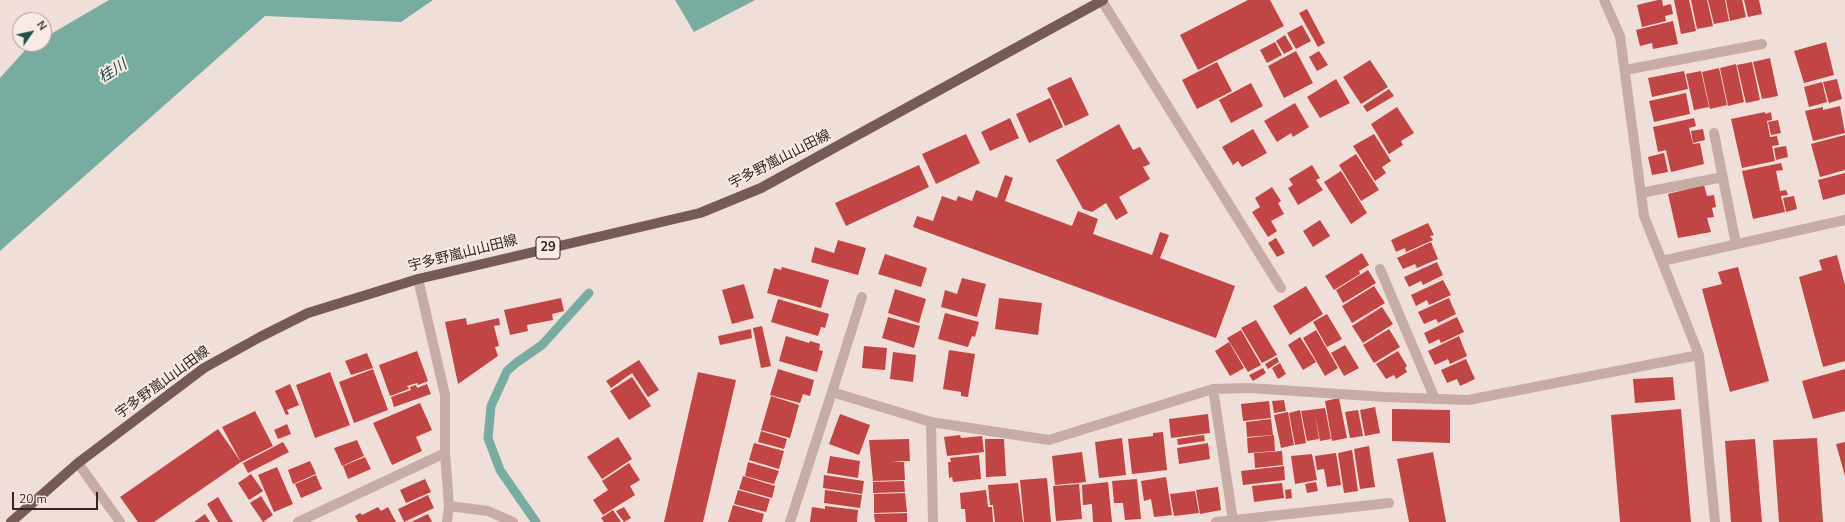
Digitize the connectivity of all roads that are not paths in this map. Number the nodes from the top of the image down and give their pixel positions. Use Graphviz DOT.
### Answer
graph roads {
  1 [pos="1102,0"];
  2 [pos="1604,0"];
  3 [pos="1762,44"];
  4 [pos="1625,70"];
  5 [pos="1714,133"];
  6 [pos="1723,178"];
  7 [pos="1641,194"];
  8 [pos="1845,220"];
  9 [pos="1736,244"];
  10 [pos="1662,261"];
  11 [pos="1380,269"];
  12 [pos="418,278"];
  13 [pos="1281,288"];
  14 [pos="862,297"];
  15 [pos="1699,355"];
  16 [pos="1213,389"];
  17 [pos="832,392"];
  18 [pos="1435,399"];
  19 [pos="931,422"];
  20 [pos="444,452"];
  21 [pos="78,463"];
  22 [pos="1389,503"];
  23 [pos="448,506"];
  24 [pos="1233,520"];
  25 [pos="11,522"];
  26 [pos="120,522"];
  27 [pos="298,522"];
  28 [pos="447,522"];
  29 [pos="513,522"];
  30 [pos="790,522"];
  31 [pos="933,522"];
  32 [pos="1216,522"];
  33 [pos="1715,522"];
  1 -- 12 [label="main road, 宇多野嵐山山田線 / 29"];
  1 -- 13 [label="street"];
  2 -- 4 [label="street"];
  3 -- 4 [label="street"];
  4 -- 7 [label="street"];
  5 -- 6 [label="street"];
  6 -- 7 [label="street"];
  6 -- 9 [label="street"];
  7 -- 10 [label="street"];
  8 -- 9 [label="street"];
  9 -- 10 [label="street"];
  10 -- 15 [label="street"];
  11 -- 18 [label="street"];
  12 -- 20 [label="street"];
  12 -- 21 [label="main road, 宇多野嵐山山田線 / 29"];
  14 -- 17 [label="street"];
  15 -- 18 [label="street"];
  15 -- 33 [label="street"];
  16 -- 18 [label="street"];
  16 -- 19 [label="street"];
  16 -- 24 [label="street"];
  17 -- 19 [label="street"];
  17 -- 30 [label="street"];
  19 -- 31 [label="street"];
  20 -- 23 [label="street"];
  20 -- 27 [label="street"];
  21 -- 25 [label="main road, 宇多野嵐山山田線 / 29"];
  21 -- 26 [label="street"];
  22 -- 24 [label="street"];
  23 -- 28 [label="street"];
  23 -- 29 [label="street"];
  24 -- 32 [label="street"];
}
